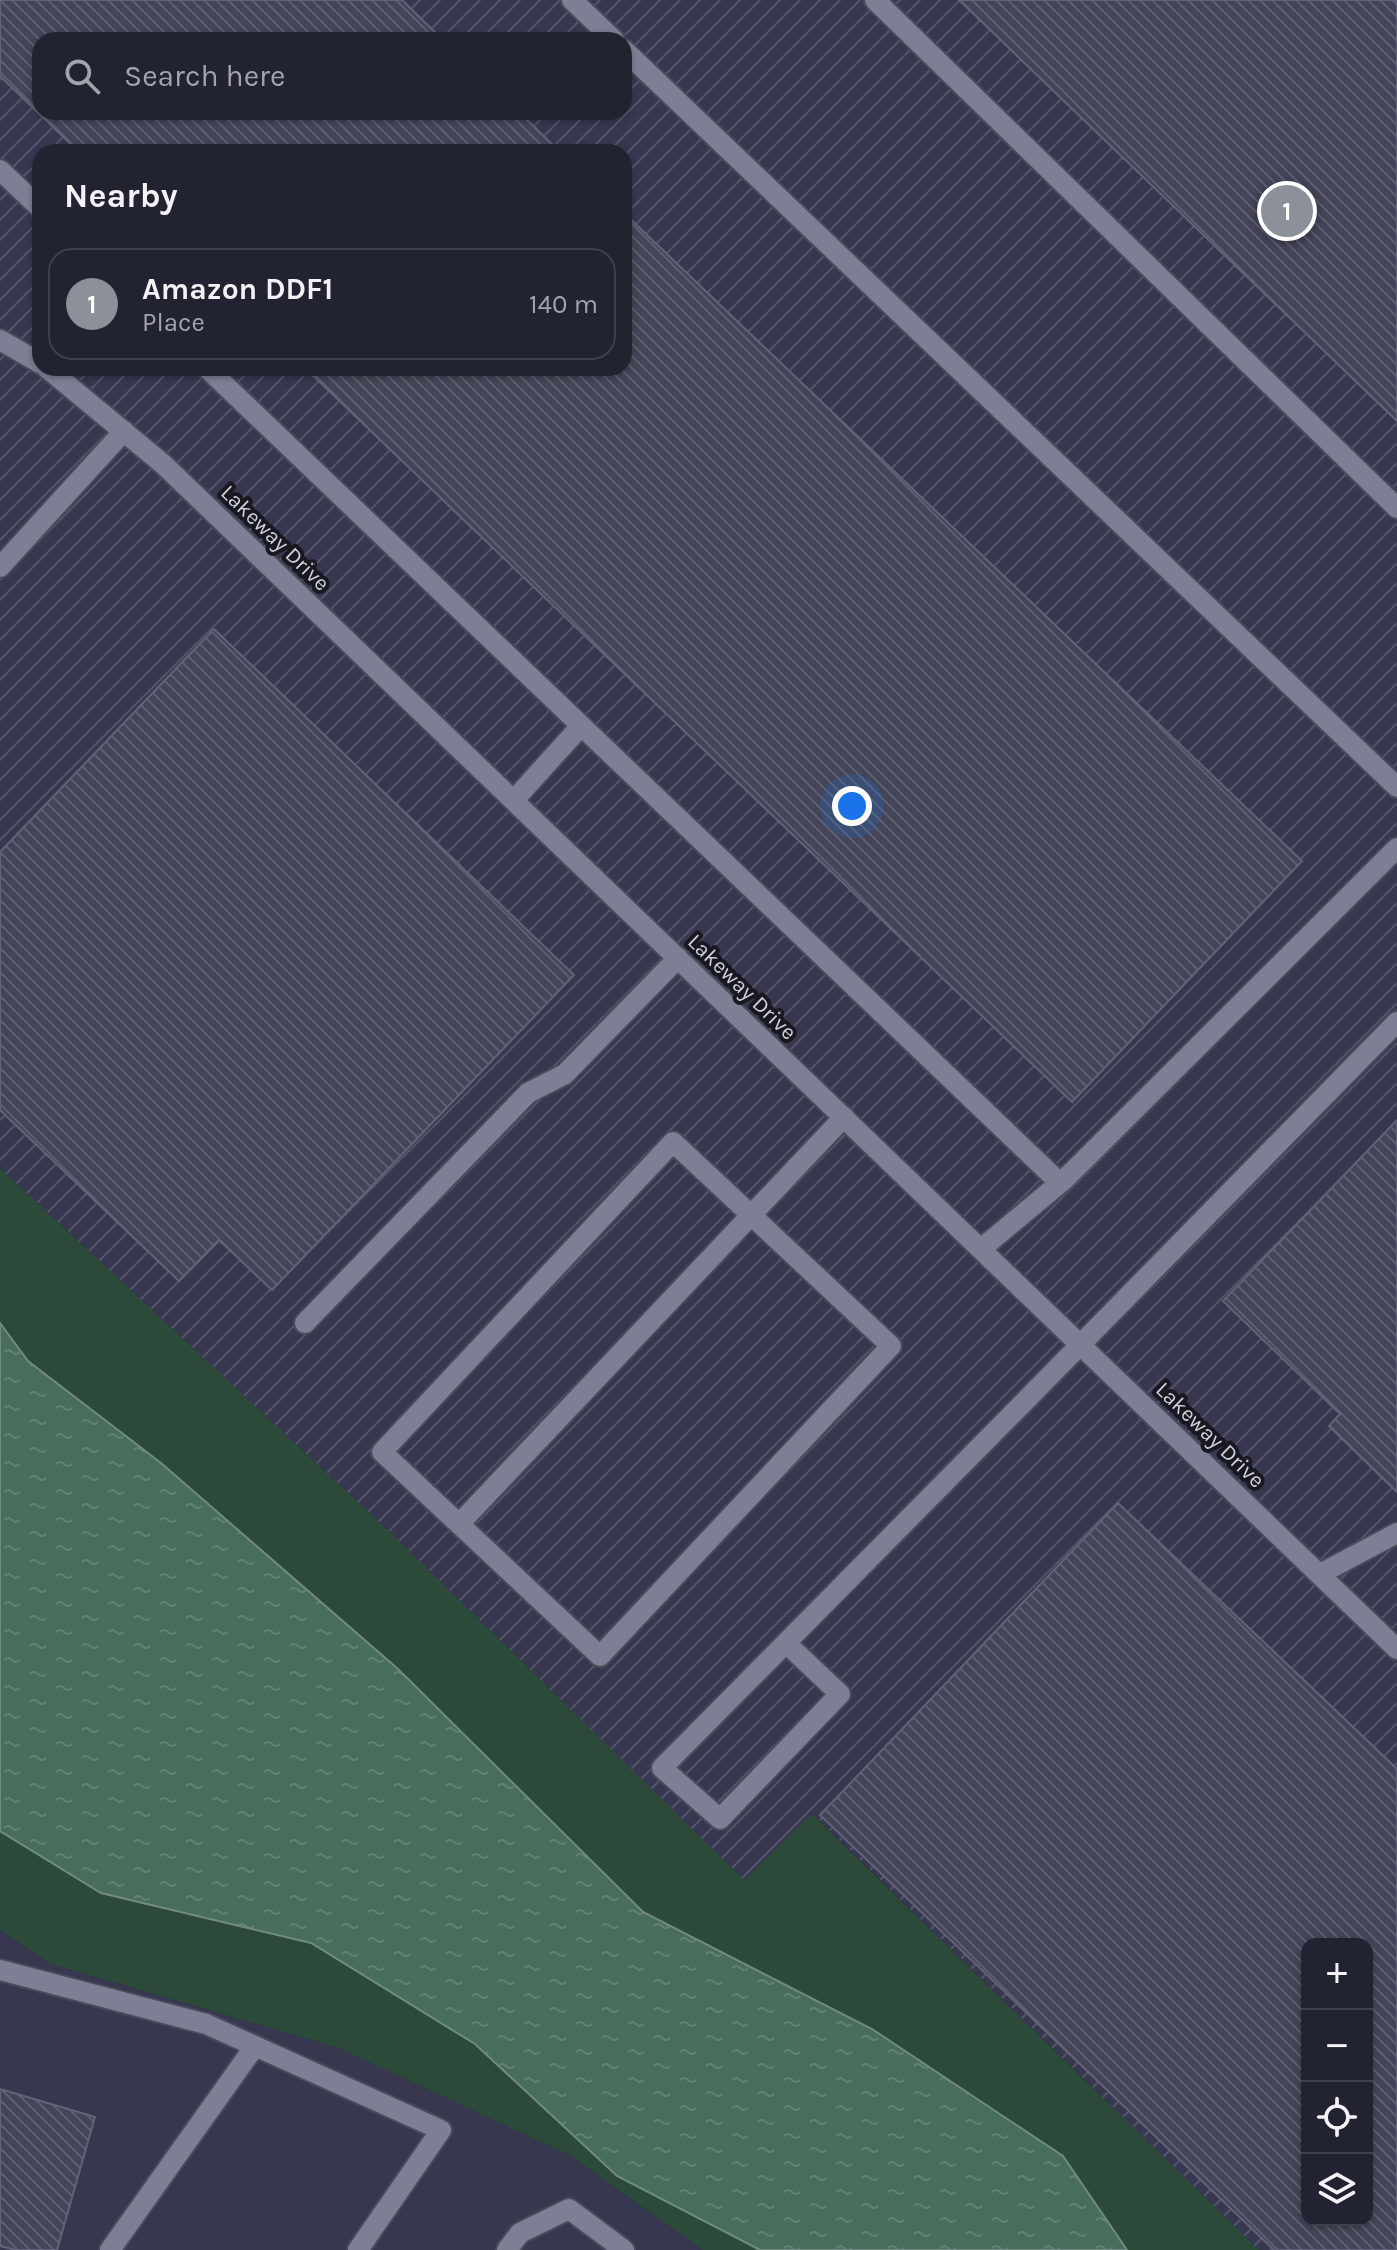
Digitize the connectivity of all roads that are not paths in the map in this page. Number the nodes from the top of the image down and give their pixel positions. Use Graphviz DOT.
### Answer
graph roads {
  1 [pos="572,0"];
  2 [pos="875,0"];
  3 [pos="606,32"];
  4 [pos="632,58"];
  5 [pos="0,170"];
  6 [pos="32,200"];
  7 [pos="0,340"];
  8 [pos="32,358"];
  9 [pos="57,376"];
  10 [pos="215,376"];
  11 [pos="124,431"];
  12 [pos="1397,508"];
  13 [pos="0,567"];
  14 [pos="581,726"];
  15 [pos="1397,787"];
  16 [pos="514,800"];
  17 [pos="1397,848"];
  18 [pos="678,958"];
  19 [pos="1397,1022"];
  20 [pos="844,1117"];
  21 [pos="1060,1183"];
  22 [pos="750,1214"];
  23 [pos="981,1249"];
  24 [pos="305,1323"];
  25 [pos="1082,1346"];
  26 [pos="459,1524"];
  27 [pos="1397,1533"];
  28 [pos="1320,1574"];
  29 [pos="786,1643"];
  30 [pos="1397,1649"];
  31 [pos="0,1970"];
  32 [pos="255,2046"];
  33 [pos="110,2250"];
  34 [pos="358,2250"];
  35 [pos="507,2250"];
  36 [pos="624,2250"];
  1 -- 3 [label="street"];
  2 -- 12 [label="street"];
  4 -- 15 [label="street"];
  5 -- 6 [label="street"];
  7 -- 8 [label="street"];
  9 -- 11 [label="street, Lakeway Drive"];
  10 -- 14 [label="street"];
  11 -- 13 [label="street"];
  11 -- 16 [label="street, Lakeway Drive"];
  14 -- 16 [label="street"];
  14 -- 21 [label="street"];
  16 -- 18 [label="street, Lakeway Drive"];
  17 -- 21 [label="street"];
  18 -- 20 [label="street, Lakeway Drive"];
  18 -- 24 [label="street"];
  19 -- 25 [label="street"];
  20 -- 22 [label="street"];
  20 -- 23 [label="street, Lakeway Drive"];
  21 -- 23 [label="street"];
  22 -- 26 [label="street"];
  22 -- 26 [label="street"];
  22 -- 26 [label="street"];
  23 -- 25 [label="street, Lakeway Drive"];
  25 -- 28 [label="street, Lakeway Drive"];
  25 -- 29 [label="street"];
  27 -- 28 [label="street"];
  28 -- 30 [label="street, Lakeway Drive"];
  29 -- 29 [label="street"];
  31 -- 32 [label="street"];
  32 -- 33 [label="street"];
  32 -- 34 [label="street"];
  35 -- 36 [label="street"];
}
